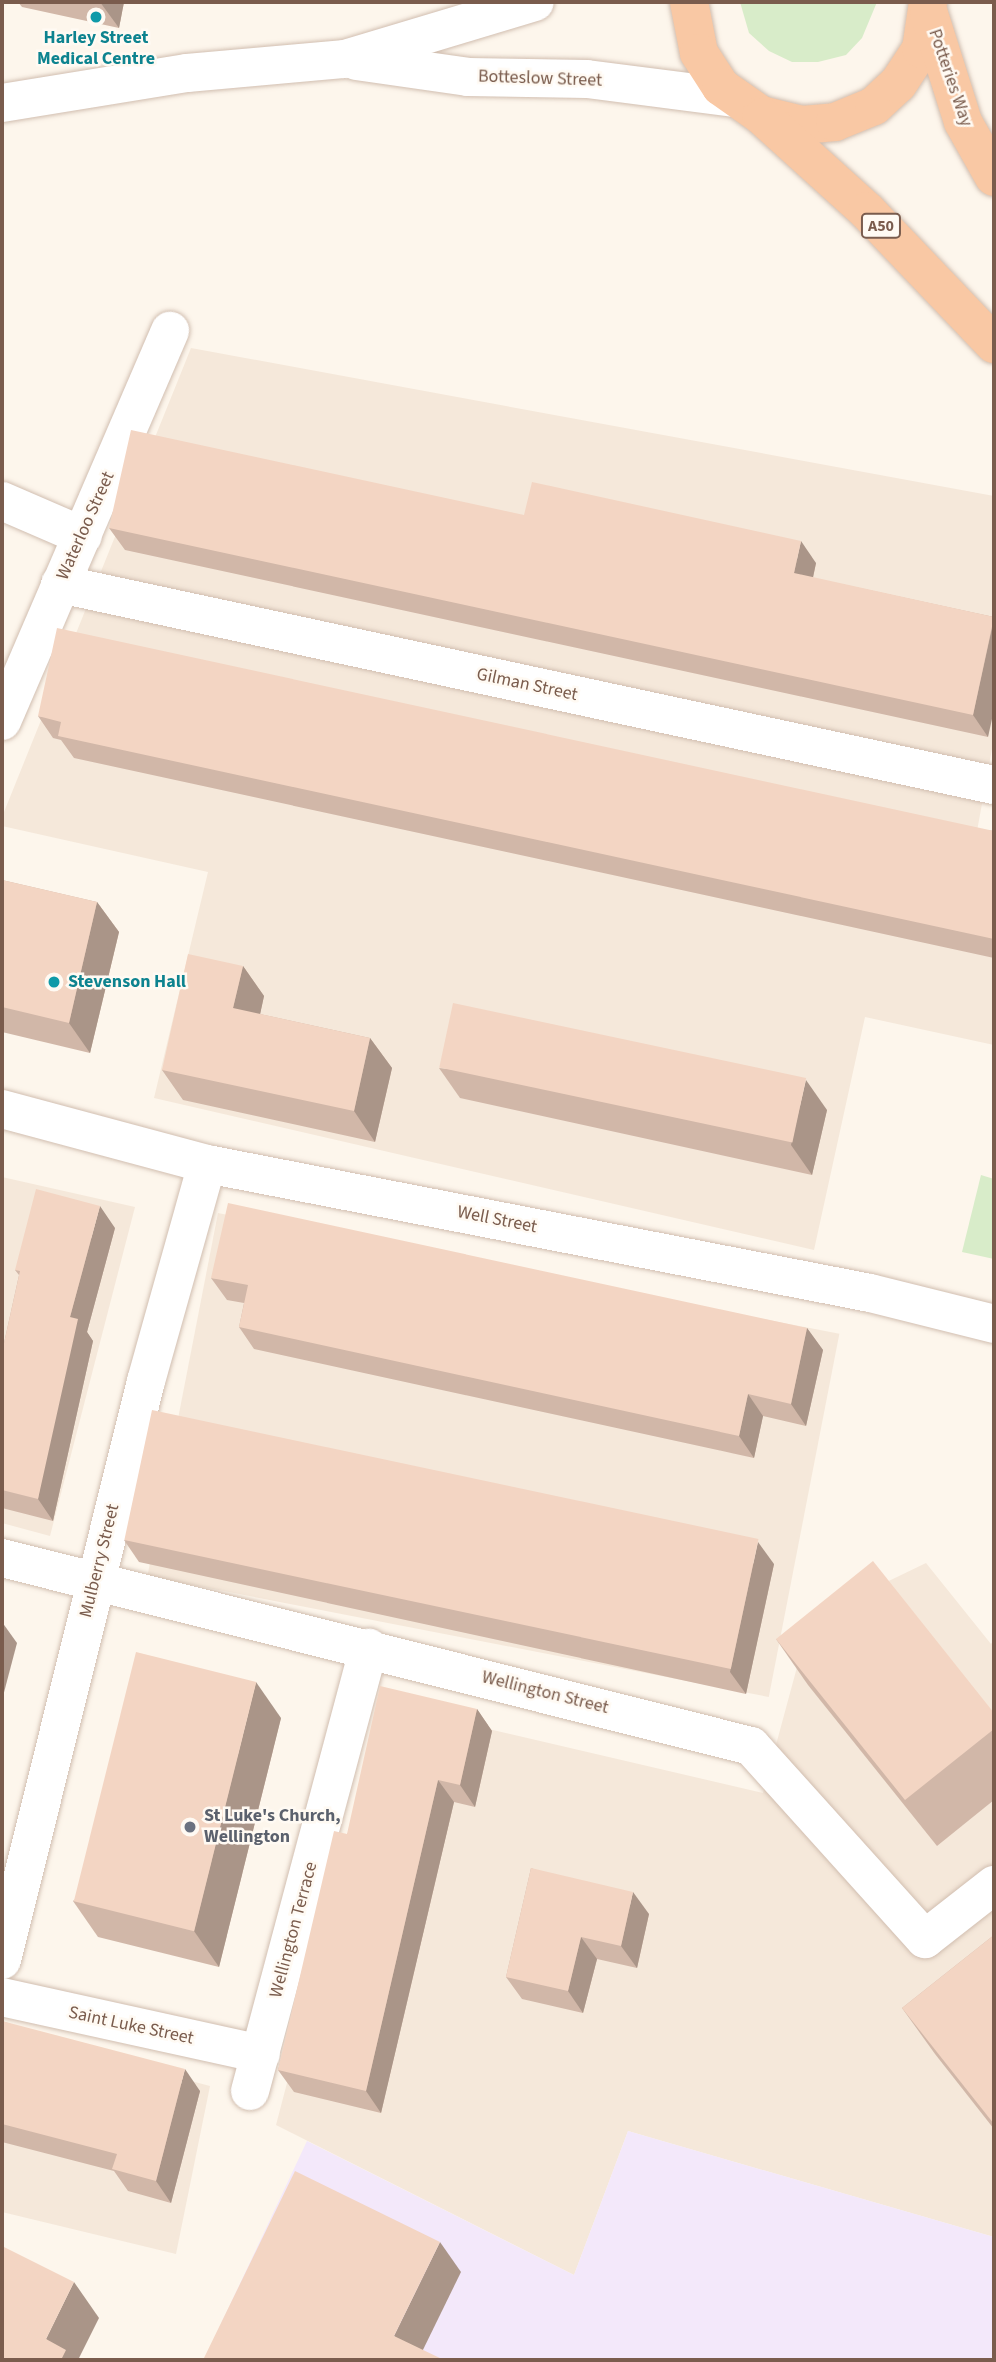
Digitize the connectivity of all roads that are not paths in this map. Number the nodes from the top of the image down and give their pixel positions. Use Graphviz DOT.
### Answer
graph roads {
  1 [pos="535,2"];
  2 [pos="690,2"];
  3 [pos="928,8"];
  4 [pos="345,59"];
  5 [pos="2,103"];
  6 [pos="749,107"];
  7 [pos="994,177"];
  8 [pos="170,331"];
  9 [pos="994,344"];
  10 [pos="2,501"];
  11 [pos="83,536"];
  12 [pos="60,584"];
  13 [pos="2,722"];
  14 [pos="994,785"];
  15 [pos="2,1109"];
  16 [pos="207,1164"];
  17 [pos="994,1324"];
  18 [pos="2,1558"];
  19 [pos="94,1585"];
  20 [pos="369,1648"];
  21 [pos="994,1885"];
  22 [pos="2,1960"];
  23 [pos="2,1997"];
  24 [pos="261,2054"];
  25 [pos="250,2091"];
  1 -- 4 [label="street, Botteslow Street"];
  2 -- 6 [label="highway"];
  3 -- 6 [label="highway"];
  3 -- 7 [label="highway, Potteries Way"];
  4 -- 5 [label="street, Botteslow Street"];
  4 -- 6 [label="street, Botteslow Street"];
  6 -- 9 [label="highway, A50"];
  8 -- 11 [label="street, Waterloo Street"];
  10 -- 11 [label="street"];
  11 -- 12 [label="street, Waterloo Street"];
  12 -- 13 [label="street, Waterloo Street"];
  12 -- 14 [label="street, Gilman Street"];
  15 -- 16 [label="street, Well Street"];
  16 -- 17 [label="street, Well Street"];
  16 -- 19 [label="street, Mulberry Street"];
  18 -- 19 [label="street, Wellington Street"];
  19 -- 20 [label="street, Wellington Street"];
  19 -- 22 [label="street, Mulberry Street"];
  20 -- 21 [label="street, Wellington Street"];
  20 -- 24 [label="street, Wellington Terrace"];
  23 -- 24 [label="street, Saint Luke Street"];
  24 -- 25 [label="street, Wellington Terrace"];
}
